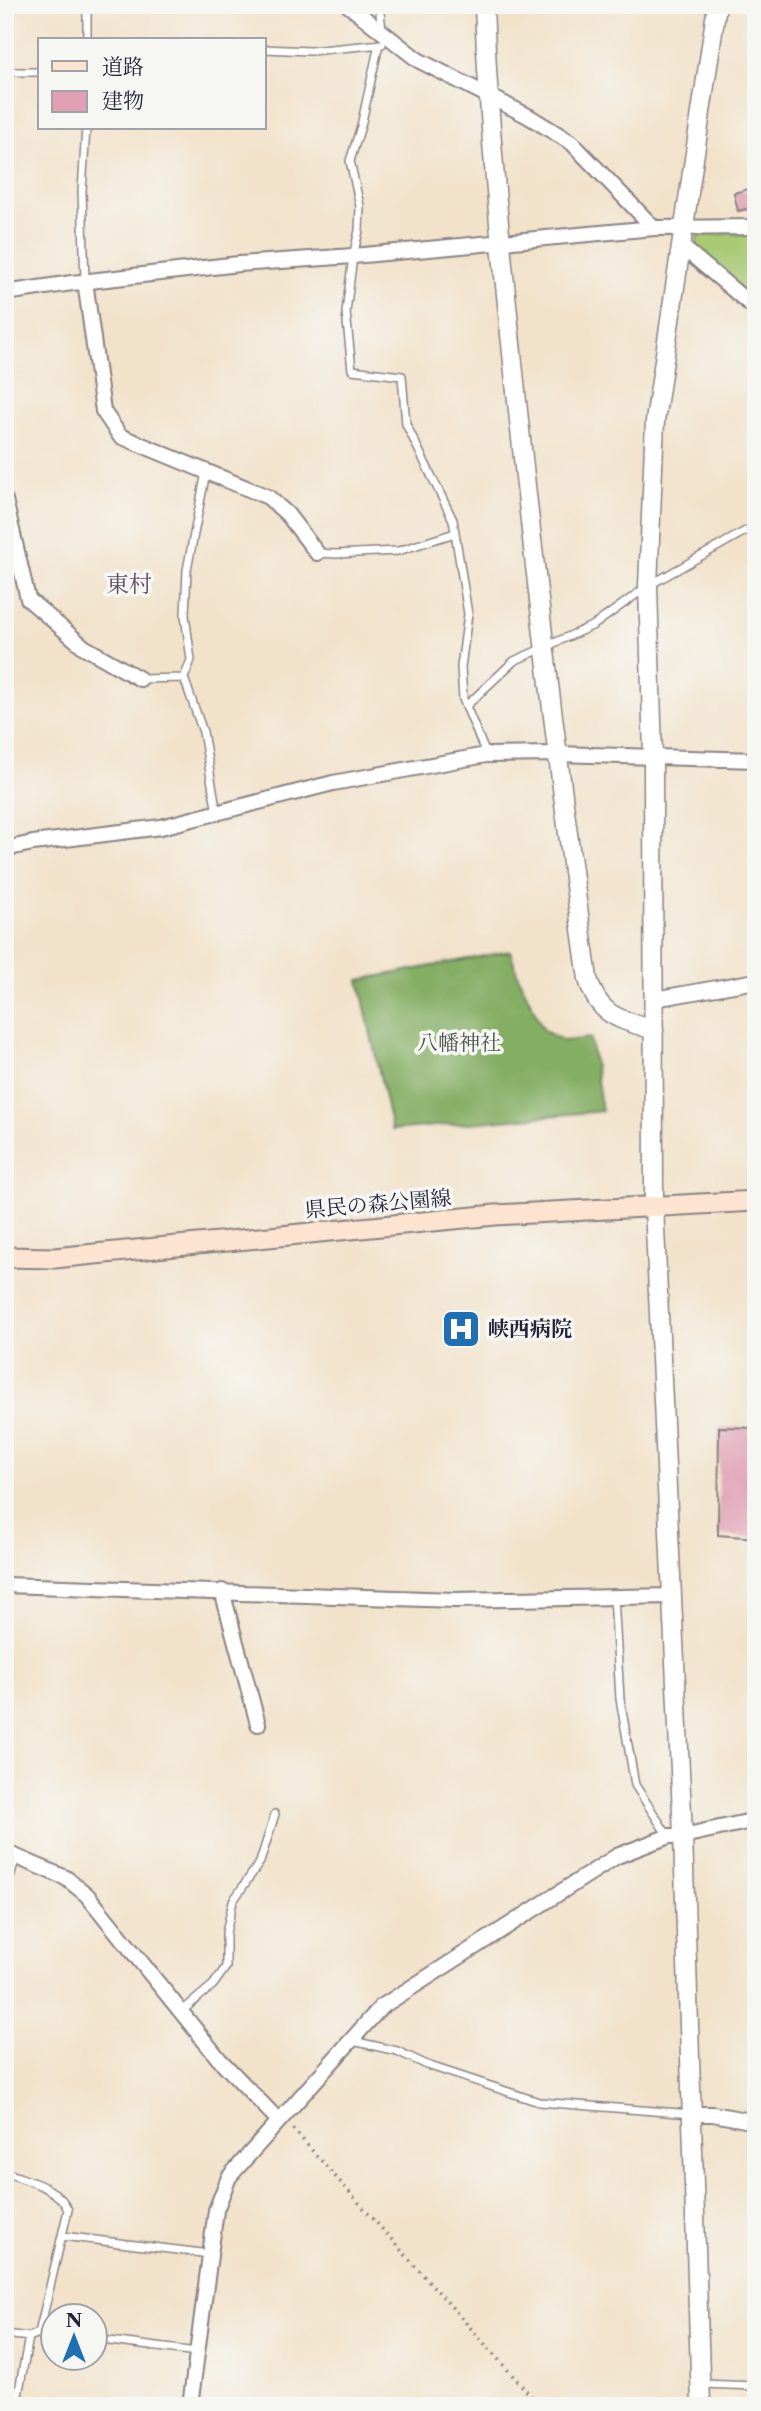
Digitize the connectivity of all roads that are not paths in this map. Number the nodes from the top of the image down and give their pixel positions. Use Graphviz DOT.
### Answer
graph roads {
  1 [pos="88,5"];
  2 [pos="348,5"];
  3 [pos="379,5"];
  4 [pos="484,5"];
  5 [pos="718,5"];
  6 [pos="381,37"];
  7 [pos="87,38"];
  8 [pos="266,49"];
  9 [pos="5,72"];
  10 [pos="38,72"];
  11 [pos="487,97"];
  12 [pos="86,130"];
  13 [pos="683,226"];
  14 [pos="756,227"];
  15 [pos="654,228"];
  16 [pos="500,242"];
  17 [pos="680,245"];
  18 [pos="353,256"];
  19 [pos="85,281"];
  20 [pos="5,293"];
  21 [pos="756,309"];
  22 [pos="206,472"];
  23 [pos="5,500"];
  24 [pos="756,525"];
  25 [pos="455,533"];
  26 [pos="317,553"];
  27 [pos="648,586"];
  28 [pos="546,648"];
  29 [pos="184,678"];
  30 [pos="140,679"];
  31 [pos="466,706"];
  32 [pos="557,754"];
  33 [pos="486,755"];
  34 [pos="653,757"];
  35 [pos="756,760"];
  36 [pos="217,813"];
  37 [pos="5,849"];
  38 [pos="756,981"];
  39 [pos="655,999"];
  40 [pos="654,1030"];
  41 [pos="756,1201"];
  42 [pos="654,1206"];
  43 [pos="5,1257"];
  44 [pos="5,1585"];
  45 [pos="222,1591"];
  46 [pos="673,1596"];
  47 [pos="614,1597"];
  48 [pos="258,1724"];
  49 [pos="275,1814"];
  50 [pos="756,1820"];
  51 [pos="676,1836"];
  52 [pos="11,1854"];
  53 [pos="5,1893"];
  54 [pos="181,2012"];
  55 [pos="353,2041"];
  56 [pos="692,2114"];
  57 [pos="281,2119"];
  58 [pos="756,2122"];
  59 [pos="5,2172"];
  60 [pos="62,2236"];
  61 [pos="210,2254"];
  62 [pos="46,2302"];
  63 [pos="38,2333"];
  64 [pos="5,2334"];
  65 [pos="29,2337"];
  66 [pos="108,2341"];
  67 [pos="197,2352"];
  68 [pos="701,2384"];
  69 [pos="756,2386"];
  70 [pos="16,2406"];
  71 [pos="190,2406"];
  72 [pos="701,2406"];
  1 -- 7 [label="lane"];
  2 -- 6 [label="street"];
  3 -- 6 [label="lane"];
  4 -- 11 [label="street"];
  5 -- 13 [label="street"];
  6 -- 8 [label="lane"];
  6 -- 11 [label="street"];
  6 -- 18 [label="lane"];
  9 -- 10 [label="lane"];
  11 -- 15 [label="street"];
  11 -- 16 [label="street"];
  12 -- 19 [label="lane"];
  13 -- 14 [label="street"];
  13 -- 15 [label="street"];
  13 -- 17 [label="street"];
  15 -- 16 [label="street"];
  16 -- 18 [label="street"];
  16 -- 28 [label="street"];
  17 -- 21 [label="street"];
  17 -- 27 [label="street"];
  18 -- 19 [label="street"];
  18 -- 25 [label="lane"];
  19 -- 20 [label="street"];
  19 -- 22 [label="street"];
  22 -- 26 [label="street"];
  22 -- 29 [label="lane"];
  23 -- 30 [label="street"];
  24 -- 27 [label="lane"];
  25 -- 26 [label="lane"];
  25 -- 31 [label="lane"];
  27 -- 28 [label="lane"];
  27 -- 34 [label="street"];
  28 -- 31 [label="lane"];
  28 -- 32 [label="street"];
  29 -- 30 [label="lane"];
  29 -- 36 [label="lane"];
  31 -- 33 [label="lane"];
  32 -- 33 [label="street"];
  32 -- 34 [label="street"];
  32 -- 40 [label="street"];
  33 -- 36 [label="street"];
  34 -- 35 [label="street"];
  34 -- 39 [label="street"];
  36 -- 37 [label="street"];
  38 -- 39 [label="street"];
  39 -- 40 [label="street"];
  40 -- 42 [label="street"];
  41 -- 42 [label="main road, 県民の森公園線"];
  42 -- 43 [label="main road, 県民の森公園線"];
  42 -- 46 [label="street"];
  44 -- 45 [label="street"];
  45 -- 47 [label="street"];
  45 -- 48 [label="street"];
  46 -- 47 [label="street"];
  46 -- 51 [label="street"];
  47 -- 51 [label="lane"];
  49 -- 54 [label="lane"];
  50 -- 51 [label="street"];
  51 -- 55 [label="street"];
  51 -- 56 [label="street"];
  52 -- 53 [label="lane"];
  52 -- 54 [label="street"];
  54 -- 57 [label="street"];
  55 -- 56 [label="lane"];
  55 -- 57 [label="street"];
  56 -- 58 [label="street"];
  56 -- 68 [label="street"];
  57 -- 61 [label="street"];
  59 -- 60 [label="lane"];
  60 -- 61 [label="lane"];
  60 -- 62 [label="lane"];
  61 -- 67 [label="street"];
  63 -- 65 [label="lane"];
  64 -- 65 [label="lane"];
  65 -- 70 [label="lane"];
  66 -- 67 [label="lane"];
  67 -- 71 [label="street"];
  68 -- 69 [label="lane"];
  68 -- 72 [label="street"];
}
